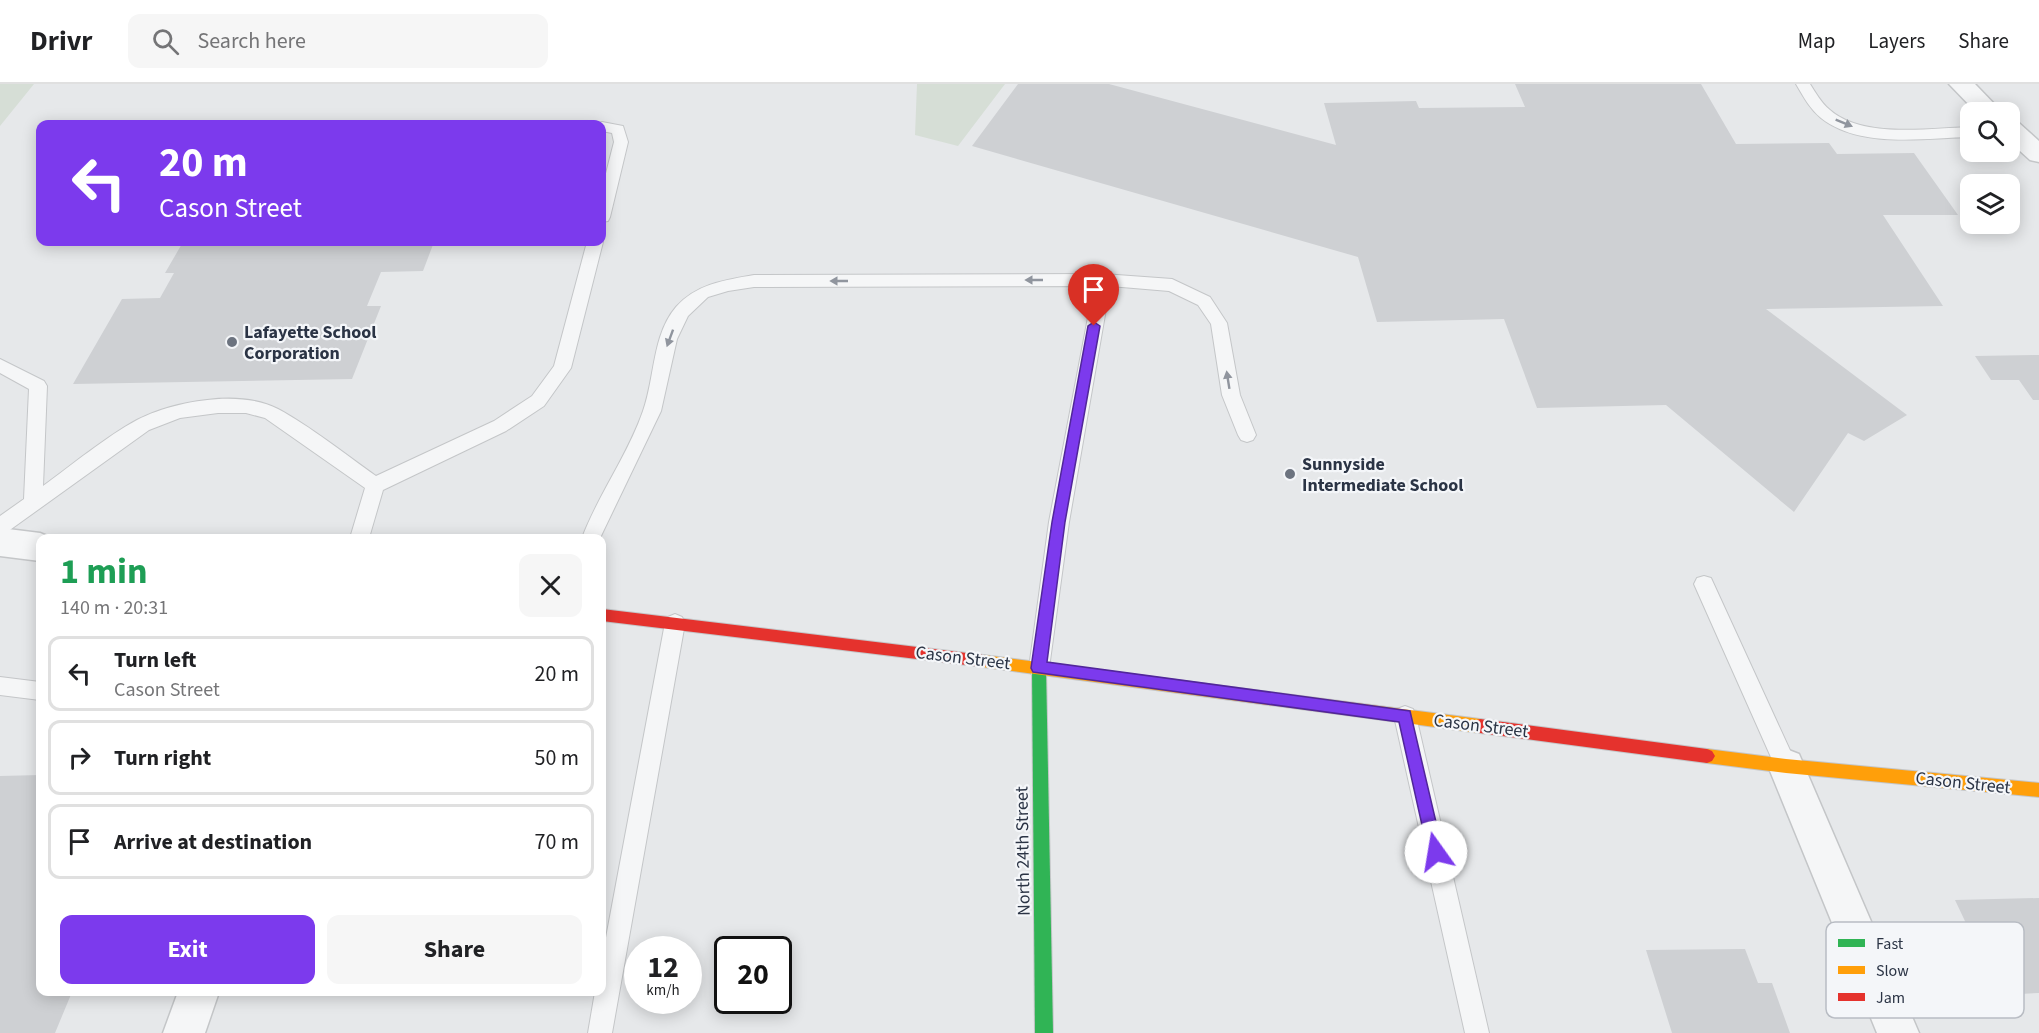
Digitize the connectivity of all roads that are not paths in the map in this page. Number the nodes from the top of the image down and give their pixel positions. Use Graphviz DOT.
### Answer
graph roads {
  1 [pos="1803,84"];
  2 [pos="1961,84"];
  3 [pos="1980,102"];
  4 [pos="2039,121"];
  5 [pos="2020,126"];
  6 [pos="606,128"];
  7 [pos="1960,132"];
  8 [pos="2020,136"];
  9 [pos="2039,154"];
  10 [pos="606,201"];
  11 [pos="594,246"];
  12 [pos="1103,280"];
  13 [pos="0,365"];
  14 [pos="1247,435"];
  15 [pos="375,485"];
  16 [pos="33,503"];
  17 [pos="0,526"];
  18 [pos="361,534"];
  19 [pos="593,534"];
  20 [pos="0,542"];
  21 [pos="36,546"];
  22 [pos="1704,584"];
  23 [pos="606,615"];
  24 [pos="675,623"];
  25 [pos="1039,668"];
  26 [pos="0,686"];
  27 [pos="36,690"];
  28 [pos="1405,716"];
  29 [pos="1786,766"];
  30 [pos="2039,790"];
  31 [pos="1851,922"];
  32 [pos="198,996"];
  33 [pos="1892,1018"];
  34 [pos="184,1033"];
  35 [pos="600,1033"];
  36 [pos="1044,1033"];
  37 [pos="1477,1033"];
  38 [pos="1898,1033"];
  1 -- 7 [label="lane, one-way"];
  2 -- 3 [label="street"];
  4 -- 5 [label="street"];
  6 -- 10 [label="lane"];
  8 -- 9 [label="street"];
  11 -- 15 [label="lane"];
  14 -- 12 [label="lane, one-way"];
  12 -- 19 [label="lane, one-way"];
  12 -- 25 [label="lane"];
  13 -- 16 [label="lane"];
  15 -- 16 [label="lane"];
  15 -- 18 [label="lane"];
  16 -- 17 [label="lane"];
  20 -- 21 [label="street"];
  22 -- 29 [label="lane"];
  23 -- 24 [label="street, Cason Street"];
  24 -- 25 [label="street, Cason Street"];
  24 -- 35 [label="lane"];
  25 -- 28 [label="street, Cason Street"];
  25 -- 36 [label="street, North 24th Street"];
  26 -- 27 [label="lane"];
  28 -- 29 [label="street, Cason Street"];
  28 -- 37 [label="lane"];
  29 -- 30 [label="street, Cason Street"];
  29 -- 31 [label="street"];
  32 -- 34 [label="street"];
  33 -- 38 [label="street"];
}
